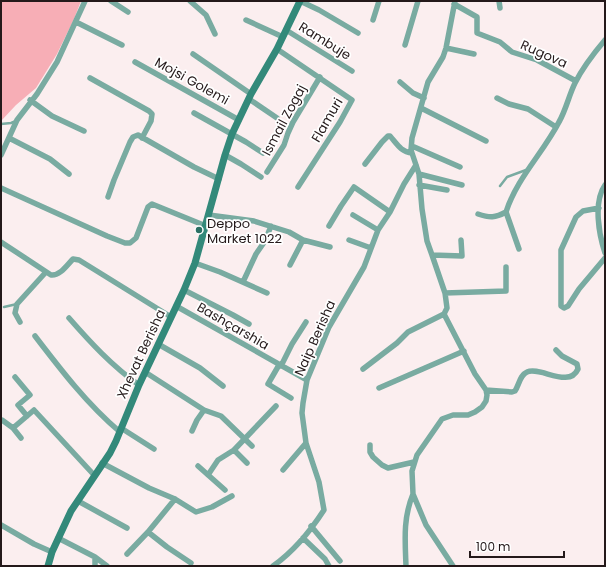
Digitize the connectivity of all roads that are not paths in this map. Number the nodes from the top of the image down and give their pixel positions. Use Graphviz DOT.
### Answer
graph roads {
  1 [pos="85,1"];
  2 [pos="111,1"];
  3 [pos="190,1"];
  4 [pos="300,1"];
  5 [pos="379,1"];
  6 [pos="418,1"];
  7 [pos="499,1"];
  8 [pos="455,2"];
  9 [pos="500,8"];
  10 [pos="128,12"];
  11 [pos="246,20"];
  12 [pos="373,20"];
  13 [pos="76,22"];
  14 [pos="286,30"];
  15 [pos="358,33"];
  16 [pos="215,34"];
  17 [pos="283,37"];
  18 [pos="605,40"];
  19 [pos="122,45"];
  20 [pos="405,45"];
  21 [pos="446,48"];
  22 [pos="277,50"];
  23 [pos="193,54"];
  24 [pos="474,54"];
  25 [pos="135,62"];
  26 [pos="352,71"];
  27 [pos="320,77"];
  28 [pos="90,78"];
  29 [pos="576,81"];
  30 [pos="400,82"];
  31 [pos="250,96"];
  32 [pos="424,98"];
  33 [pos="497,98"];
  34 [pos="30,100"];
  35 [pos="420,108"];
  36 [pos="194,113"];
  37 [pos="277,118"];
  38 [pos="16,120"];
  39 [pos="239,120"];
  40 [pos="1,124"];
  41 [pos="556,127"];
  42 [pos="84,131"];
  43 [pos="232,134"];
  44 [pos="9,138"];
  45 [pos="142,138"];
  46 [pos="486,141"];
  47 [pos="412,146"];
  48 [pos="262,153"];
  49 [pos="412,153"];
  50 [pos="1,155"];
  51 [pos="225,155"];
  52 [pos="365,164"];
  53 [pos="416,165"];
  54 [pos="460,167"];
  55 [pos="528,169"];
  56 [pos="267,172"];
  57 [pos="69,174"];
  58 [pos="419,174"];
  59 [pos="261,177"];
  60 [pos="219,179"];
  61 [pos="419,184"];
  62 [pos="462,185"];
  63 [pos="605,185"];
  64 [pos="500,186"];
  65 [pos="298,187"];
  66 [pos="1,188"];
  67 [pos="447,190"];
  68 [pos="108,197"];
  69 [pos="599,208"];
  70 [pos="390,212"];
  71 [pos="506,212"];
  72 [pos="478,214"];
  73 [pos="209,215"];
  74 [pos="353,215"];
  75 [pos="206,226"];
  76 [pos="271,226"];
  77 [pos="329,226"];
  78 [pos="378,230"];
  79 [pos="304,240"];
  80 [pos="349,240"];
  81 [pos="462,240"];
  82 [pos="1,242"];
  83 [pos="330,247"];
  84 [pos="371,248"];
  85 [pos="519,249"];
  86 [pos="605,254"];
  87 [pos="432,256"];
  88 [pos="605,258"];
  89 [pos="195,263"];
  90 [pos="290,266"];
  91 [pos="506,267"];
  92 [pos="46,272"];
  93 [pos="243,282"];
  94 [pos="184,290"];
  95 [pos="267,293"];
  96 [pos="445,293"];
  97 [pos="17,304"];
  98 [pos="176,306"];
  99 [pos="4,307"];
  100 [pos="444,314"];
  101 [pos="171,317"];
  102 [pos="69,318"];
  103 [pos="20,322"];
  104 [pos="306,322"];
  105 [pos="249,324"];
  106 [pos="35,336"];
  107 [pos="158,344"];
  108 [pos="556,350"];
  109 [pos="464,351"];
  110 [pos="280,365"];
  111 [pos="363,369"];
  112 [pos="145,372"];
  113 [pos="15,377"];
  114 [pos="307,380"];
  115 [pos="139,385"];
  116 [pos="222,386"];
  117 [pos="379,388"];
  118 [pos="486,390"];
  119 [pos="291,398"];
  120 [pos="276,406"];
  121 [pos="204,410"];
  122 [pos="27,416"];
  123 [pos="1,420"];
  124 [pos="13,428"];
  125 [pos="120,430"];
  126 [pos="192,431"];
  127 [pos="21,438"];
  128 [pos="245,439"];
  129 [pos="306,443"];
  130 [pos="370,445"];
  131 [pos="252,446"];
  132 [pos="154,449"];
  133 [pos="234,450"];
  134 [pos="414,462"];
  135 [pos="102,463"];
  136 [pos="247,463"];
  137 [pos="198,466"];
  138 [pos="283,470"];
  139 [pos="208,475"];
  140 [pos="94,476"];
  141 [pos="225,490"];
  142 [pos="413,494"];
  143 [pos="232,496"];
  144 [pos="175,499"];
  145 [pos="78,501"];
  146 [pos="1,525"];
  147 [pos="312,526"];
  148 [pos="127,528"];
  149 [pos="148,532"];
  150 [pos="58,538"];
  151 [pos="303,538"];
  152 [pos="52,552"];
  153 [pos="127,554"];
  154 [pos="95,557"];
  155 [pos="340,561"];
  156 [pos="191,563"];
  157 [pos="48,566"];
  158 [pos="95,566"];
  159 [pos="107,566"];
  160 [pos="273,566"];
  161 [pos="330,566"];
  162 [pos="406,566"];
  163 [pos="453,566"];
  1 -- 13 [label="street"];
  2 -- 10 [label="street"];
  3 -- 16 [label="street"];
  4 -- 14 [label="street, Xhevat Berisha"];
  4 -- 15 [label="street, Xhevat Berisha"];
  5 -- 12 [label="street"];
  6 -- 20 [label="street"];
  7 -- 9 [label="street"];
  8 -- 21 [label="street"];
  8 -- 29 [label="street, Rugova"];
  11 -- 17 [label="street"];
  13 -- 19 [label="street"];
  13 -- 34 [label="street"];
  14 -- 17 [label="street, Xhevat Berisha"];
  14 -- 26 [label="street, Rambuje"];
  17 -- 22 [label="street, Xhevat Berisha"];
  18 -- 29 [label="street"];
  21 -- 24 [label="street"];
  21 -- 32 [label="street"];
  22 -- 27 [label="street, Flamuri"];
  22 -- 31 [label="street, Xhevat Berisha"];
  23 -- 31 [label="street"];
  25 -- 39 [label="street, Mojsi Golemi"];
  27 -- 56 [label="street, Ismail Zogaj"];
  27 -- 65 [label="street, Flamuri"];
  28 -- 45 [label="street"];
  29 -- 41 [label="street"];
  30 -- 32 [label="street"];
  31 -- 37 [label="street"];
  31 -- 39 [label="street, Xhevat Berisha"];
  32 -- 35 [label="street"];
  33 -- 41 [label="street"];
  34 -- 38 [label="street"];
  34 -- 42 [label="street"];
  35 -- 46 [label="street"];
  35 -- 47 [label="street"];
  36 -- 43 [label="street"];
  38 -- 40 [label="lane"];
  38 -- 44 [label="street"];
  39 -- 43 [label="street, Xhevat Berisha"];
  41 -- 55 [label="street"];
  43 -- 48 [label="street"];
  43 -- 51 [label="street, Xhevat Berisha"];
  44 -- 50 [label="street"];
  44 -- 57 [label="street"];
  45 -- 60 [label="street"];
  45 -- 68 [label="street"];
  47 -- 49 [label="street"];
  47 -- 54 [label="street"];
  49 -- 52 [label="street"];
  49 -- 53 [label="street"];
  51 -- 59 [label="street"];
  51 -- 60 [label="street, Xhevat Berisha"];
  53 -- 58 [label="street"];
  53 -- 70 [label="street, Naip Berisha"];
  55 -- 64 [label="lane"];
  55 -- 71 [label="street"];
  58 -- 61 [label="street"];
  58 -- 62 [label="street"];
  60 -- 73 [label="street, Xhevat Berisha"];
  61 -- 67 [label="street"];
  61 -- 87 [label="street"];
  63 -- 69 [label="street"];
  66 -- 75 [label="street"];
  69 -- 86 [label="street"];
  69 -- 88 [label="street"];
  70 -- 77 [label="street"];
  70 -- 78 [label="street, Naip Berisha"];
  71 -- 72 [label="street"];
  71 -- 85 [label="street"];
  73 -- 75 [label="street, Xhevat Berisha"];
  73 -- 76 [label="street"];
  74 -- 78 [label="street"];
  75 -- 89 [label="street, Xhevat Berisha"];
  76 -- 79 [label="street"];
  76 -- 93 [label="street"];
  78 -- 84 [label="street, Naip Berisha"];
  79 -- 83 [label="street"];
  79 -- 90 [label="street"];
  80 -- 84 [label="street"];
  81 -- 87 [label="street"];
  82 -- 92 [label="street"];
  84 -- 114 [label="street, Naip Berisha"];
  87 -- 96 [label="street"];
  89 -- 93 [label="street"];
  89 -- 94 [label="street, Xhevat Berisha"];
  91 -- 96 [label="street"];
  92 -- 97 [label="street"];
  92 -- 101 [label="street"];
  93 -- 95 [label="street"];
  94 -- 98 [label="street, Xhevat Berisha"];
  94 -- 105 [label="street"];
  96 -- 100 [label="street"];
  97 -- 99 [label="lane"];
  97 -- 103 [label="street"];
  98 -- 101 [label="street, Xhevat Berisha"];
  98 -- 110 [label="street, Bashçarshia"];
  100 -- 109 [label="street"];
  100 -- 111 [label="street"];
  101 -- 107 [label="street, Xhevat Berisha"];
  102 -- 115 [label="street"];
  104 -- 110 [label="street"];
  106 -- 125 [label="street"];
  107 -- 112 [label="street, Xhevat Berisha"];
  107 -- 116 [label="street"];
  108 -- 118 [label="street"];
  109 -- 117 [label="street"];
  109 -- 118 [label="street"];
  110 -- 114 [label="street, Bashçarshia"];
  110 -- 119 [label="street, Bashçarshia"];
  112 -- 115 [label="street, Xhevat Berisha"];
  112 -- 121 [label="street"];
  113 -- 122 [label="street"];
  114 -- 129 [label="street, Naip Berisha"];
  115 -- 125 [label="street, Xhevat Berisha"];
  118 -- 134 [label="street"];
  120 -- 128 [label="street"];
  121 -- 126 [label="street"];
  121 -- 128 [label="street"];
  122 -- 124 [label="street"];
  122 -- 140 [label="street"];
  123 -- 124 [label="street"];
  124 -- 127 [label="street"];
  125 -- 132 [label="street"];
  125 -- 135 [label="street, Xhevat Berisha"];
  128 -- 131 [label="street"];
  128 -- 133 [label="street"];
  129 -- 138 [label="street"];
  129 -- 147 [label="street, Naip Berisha"];
  130 -- 134 [label="street"];
  133 -- 136 [label="street"];
  133 -- 139 [label="street"];
  134 -- 142 [label="street"];
  135 -- 140 [label="street, Xhevat Berisha"];
  135 -- 144 [label="street"];
  137 -- 139 [label="street"];
  139 -- 141 [label="street"];
  140 -- 145 [label="street, Xhevat Berisha"];
  142 -- 162 [label="street"];
  142 -- 163 [label="street"];
  143 -- 144 [label="street"];
  144 -- 149 [label="street"];
  145 -- 148 [label="street"];
  145 -- 150 [label="street, Xhevat Berisha"];
  146 -- 152 [label="street"];
  147 -- 151 [label="street, Naip Berisha"];
  147 -- 155 [label="street"];
  149 -- 153 [label="street"];
  149 -- 156 [label="street"];
  150 -- 152 [label="street, Xhevat Berisha"];
  150 -- 154 [label="street"];
  151 -- 160 [label="street, Naip Berisha"];
  151 -- 161 [label="street"];
  152 -- 157 [label="street, Xhevat Berisha"];
  154 -- 158 [label="street"];
  154 -- 159 [label="street"];
}
